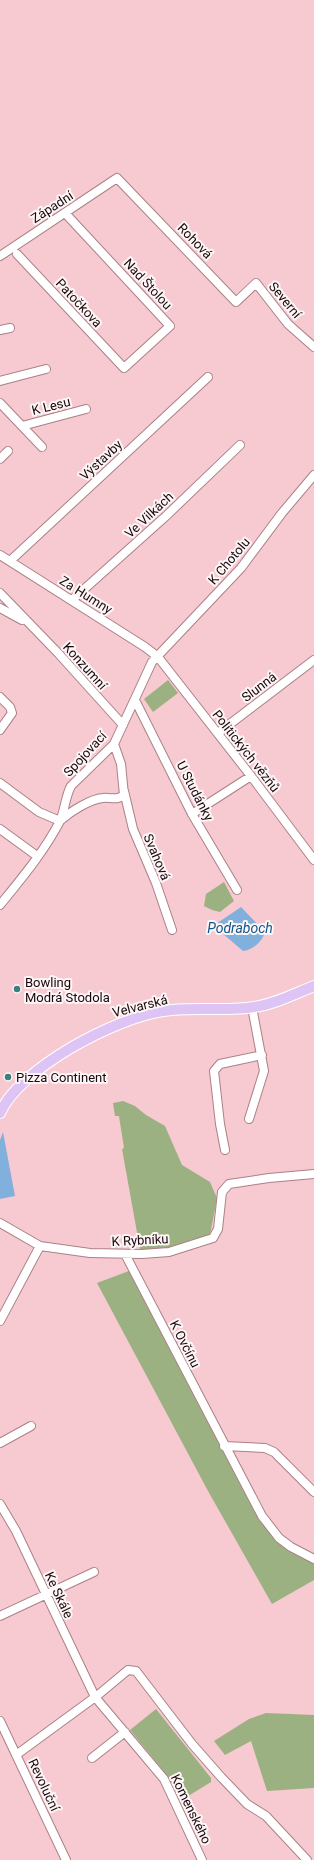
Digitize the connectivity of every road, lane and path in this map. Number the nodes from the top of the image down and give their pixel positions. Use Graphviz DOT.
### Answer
graph roads {
  1 [pos="118,178"];
  2 [pos="65,213"];
  3 [pos="17,254"];
  4 [pos="0,256"];
  5 [pos="256,283"];
  6 [pos="10,328"];
  7 [pos="0,330"];
  8 [pos="314,347"];
  9 [pos="124,368"];
  10 [pos="46,370"];
  11 [pos="208,377"];
  12 [pos="0,381"];
  13 [pos="0,403"];
  14 [pos="86,409"];
  15 [pos="22,426"];
  16 [pos="240,445"];
  17 [pos="42,447"];
  18 [pos="8,451"];
  19 [pos="0,459"];
  20 [pos="314,475"];
  21 [pos="0,555"];
  22 [pos="10,561"];
  23 [pos="0,593"];
  24 [pos="72,600"];
  25 [pos="0,608"];
  26 [pos="29,623"];
  27 [pos="158,657"];
  28 [pos="314,660"];
  29 [pos="0,697"];
  30 [pos="135,700"];
  31 [pos="123,725"];
  32 [pos="0,730"];
  33 [pos="218,733"];
  34 [pos="114,744"];
  35 [pos="251,776"];
  36 [pos="0,782"];
  37 [pos="124,791"];
  38 [pos="192,814"];
  39 [pos="60,821"];
  40 [pos="0,829"];
  41 [pos="37,856"];
  42 [pos="314,860"];
  43 [pos="237,890"];
  44 [pos="0,905"];
  45 [pos="172,930"];
  46 [pos="314,986"];
  47 [pos="252,1007"];
  48 [pos="262,1055"];
  49 [pos="1,1107"];
  50 [pos="249,1119"];
  51 [pos="225,1150"];
  52 [pos="314,1174"];
  53 [pos="0,1224"];
  54 [pos="40,1246"];
  55 [pos="124,1254"];
  56 [pos="0,1321"];
  57 [pos="31,1426"];
  58 [pos="0,1443"];
  59 [pos="224,1446"];
  60 [pos="314,1492"];
  61 [pos="0,1504"];
  62 [pos="314,1559"];
  63 [pos="94,1572"];
  64 [pos="46,1594"];
  65 [pos="0,1616"];
  66 [pos="95,1697"];
  67 [pos="0,1721"];
  68 [pos="125,1732"];
  69 [pos="16,1755"];
  70 [pos="92,1758"];
  71 [pos="314,1854"];
  72 [pos="306,1859"];
  73 [pos="66,1860"];
  74 [pos="202,1860"];
  1 -- 2 [label="street, Západní"];
  1 -- 5 [label="street, Rohová"];
  2 -- 4 [label="street, Západní"];
  2 -- 9 [label="street, Nad Štolou"];
  3 -- 9 [label="street, Patočkova"];
  5 -- 8 [label="street, Severní"];
  6 -- 7 [label="street"];
  10 -- 12 [label="street"];
  11 -- 22 [label="street, Výstavby"];
  13 -- 15 [label="street, K Lesu"];
  14 -- 15 [label="street, K Lesu"];
  15 -- 17 [label="street, K Lesu"];
  16 -- 24 [label="street, Ve Vilkách"];
  18 -- 19 [label="street"];
  20 -- 27 [label="street, K Chotolu"];
  21 -- 22 [label="street, Za Humny"];
  22 -- 24 [label="street, Za Humny"];
  23 -- 26 [label="street, Konzumní"];
  24 -- 27 [label="street, Za Humny"];
  25 -- 26 [label="street, Konzumní"];
  26 -- 31 [label="street, Konzumní"];
  27 -- 30 [label="street, Spojovací"];
  27 -- 33 [label="street, Politických vězňů"];
  28 -- 33 [label="street, Slunná"];
  29 -- 32 [label="street"];
  30 -- 31 [label="street, Spojovací"];
  30 -- 38 [label="street, U Studánky"];
  31 -- 34 [label="street, Spojovací"];
  33 -- 35 [label="street, Politických vězňů"];
  34 -- 37 [label="street, Svahová"];
  34 -- 39 [label="street, Spojovací"];
  35 -- 38 [label="street"];
  35 -- 42 [label="street, Politických vězňů"];
  36 -- 39 [label="street"];
  37 -- 39 [label="street"];
  37 -- 45 [label="street, Svahová"];
  38 -- 43 [label="street, U Studánky"];
  39 -- 41 [label="street, Spojovací"];
  40 -- 41 [label="street"];
  41 -- 44 [label="street, Spojovací"];
  46 -- 47 [label="main road, Velvarská"];
  47 -- 48 [label="street"];
  47 -- 49 [label="main road, Velvarská"];
  48 -- 50 [label="street"];
  48 -- 51 [label="street"];
  52 -- 55 [label="street, K Rybníku"];
  53 -- 54 [label="street, K Rybníku"];
  54 -- 55 [label="street, K Rybníku"];
  54 -- 56 [label="street"];
  55 -- 59 [label="street, K Ovčínu"];
  57 -- 58 [label="street"];
  59 -- 60 [label="street"];
  59 -- 62 [label="street, K Ovčínu"];
  61 -- 64 [label="street, Ke Skále"];
  63 -- 64 [label="street"];
  64 -- 65 [label="street"];
  64 -- 66 [label="street, Ke Skále"];
  66 -- 68 [label="street, Komenského"];
  66 -- 69 [label="street"];
  66 -- 72 [label="street"];
  67 -- 69 [label="street, Revoluční"];
  68 -- 70 [label="street"];
  68 -- 74 [label="street, Komenského"];
  69 -- 73 [label="street, Revoluční"];
  71 -- 72 [label="street"];
}
